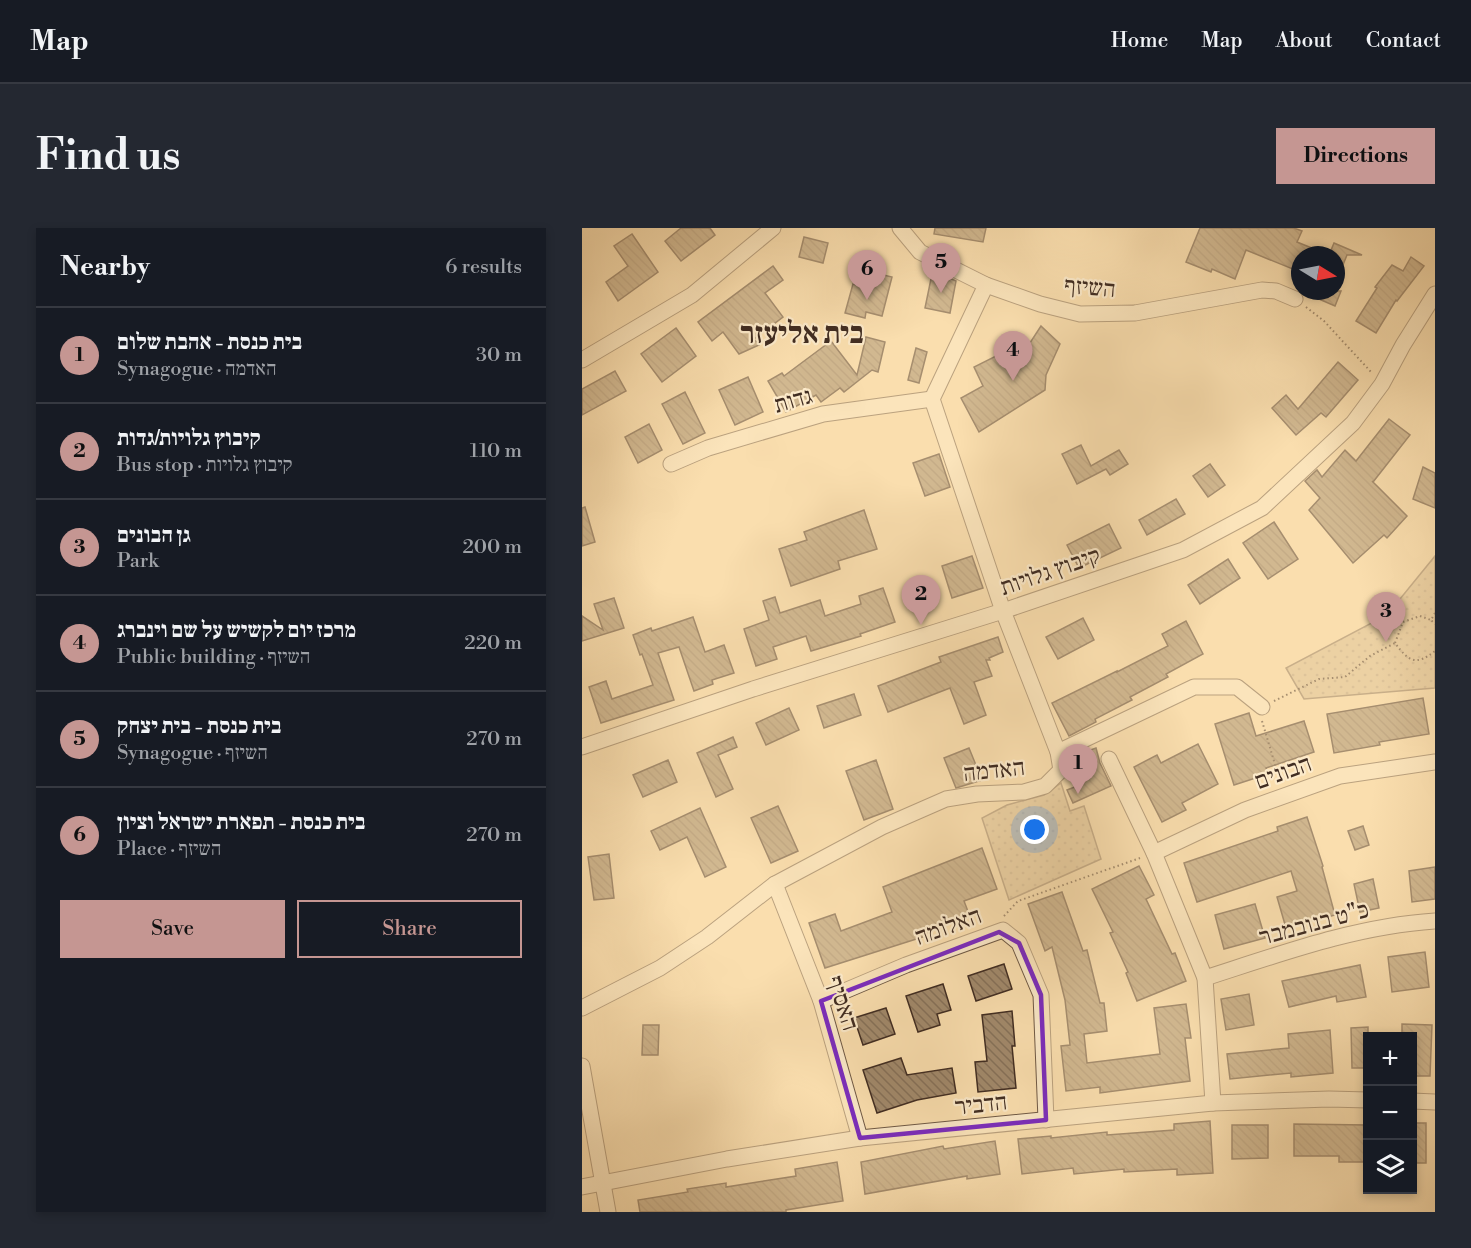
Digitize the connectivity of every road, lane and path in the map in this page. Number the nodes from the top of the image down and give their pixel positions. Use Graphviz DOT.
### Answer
graph roads {
  1 [pos="773,228"];
  2 [pos="900,228"];
  3 [pos="987,285"];
  4 [pos="1435,294"];
  5 [pos="1291,297"];
  6 [pos="1298,300"];
  7 [pos="582,360"];
  8 [pos="1382,384"];
  9 [pos="932,399"];
  10 [pos="671,464"];
  11 [pos="1003,611"];
  12 [pos="1435,613"];
  13 [pos="1431,620"];
  14 [pos="1435,624"];
  15 [pos="1395,643"];
  16 [pos="1435,651"];
  17 [pos="1262,707"];
  18 [pos="582,747"];
  19 [pos="1058,752"];
  20 [pos="1109,759"];
  21 [pos="1435,762"];
  22 [pos="1284,796"];
  23 [pos="1154,853"];
  24 [pos="775,884"];
  25 [pos="1435,921"];
  26 [pos="999,932"];
  27 [pos="1205,978"];
  28 [pos="821,1001"];
  29 [pos="582,1008"];
  30 [pos="582,1066"];
  31 [pos="1363,1100"];
  32 [pos="1417,1101"];
  33 [pos="1435,1102"];
  34 [pos="1213,1103"];
  35 [pos="1046,1120"];
  36 [pos="860,1138"];
  37 [pos="603,1184"];
  38 [pos="582,1187"];
  39 [pos="608,1212"];
  1 -- 7 [label="street"];
  2 -- 3 [label="street, השיזף"];
  3 -- 5 [label="street, השיזף"];
  3 -- 9 [label="street"];
  4 -- 8 [label="street, קיבוץ גלויות"];
  6 -- 8 [label="path"];
  8 -- 11 [label="street, קיבוץ גלויות"];
  9 -- 10 [label="street, גדות"];
  9 -- 11 [label="street, האדמה"];
  11 -- 18 [label="street, קיבוץ גלויות"];
  11 -- 19 [label="street, האדמה"];
  12 -- 13 [label="path"];
  13 -- 14 [label="path"];
  13 -- 15 [label="path"];
  15 -- 16 [label="path"];
  15 -- 17 [label="path"];
  17 -- 19 [label="street"];
  17 -- 22 [label="path"];
  19 -- 24 [label="street, האדמה"];
  20 -- 23 [label="street"];
  21 -- 22 [label="street, הבונים"];
  22 -- 23 [label="street, הבונים"];
  23 -- 26 [label="path"];
  23 -- 27 [label="street"];
  24 -- 28 [label="street, האסיף"];
  24 -- 29 [label="street"];
  25 -- 27 [label="street, כ\"ט בנובמבר"];
  26 -- 28 [label="street, האלומה"];
  26 -- 35 [label="street, האלומה"];
  27 -- 34 [label="street"];
  28 -- 36 [label="street, האסיף"];
  30 -- 37 [label="street"];
  31 -- 34 [label="street, הדביר"];
  32 -- 33 [label="street"];
  34 -- 35 [label="street, הדביר"];
  35 -- 36 [label="street, הדביר"];
  36 -- 37 [label="street, הדביר"];
  37 -- 38 [label="street, הדביר"];
  37 -- 39 [label="street"];
}
